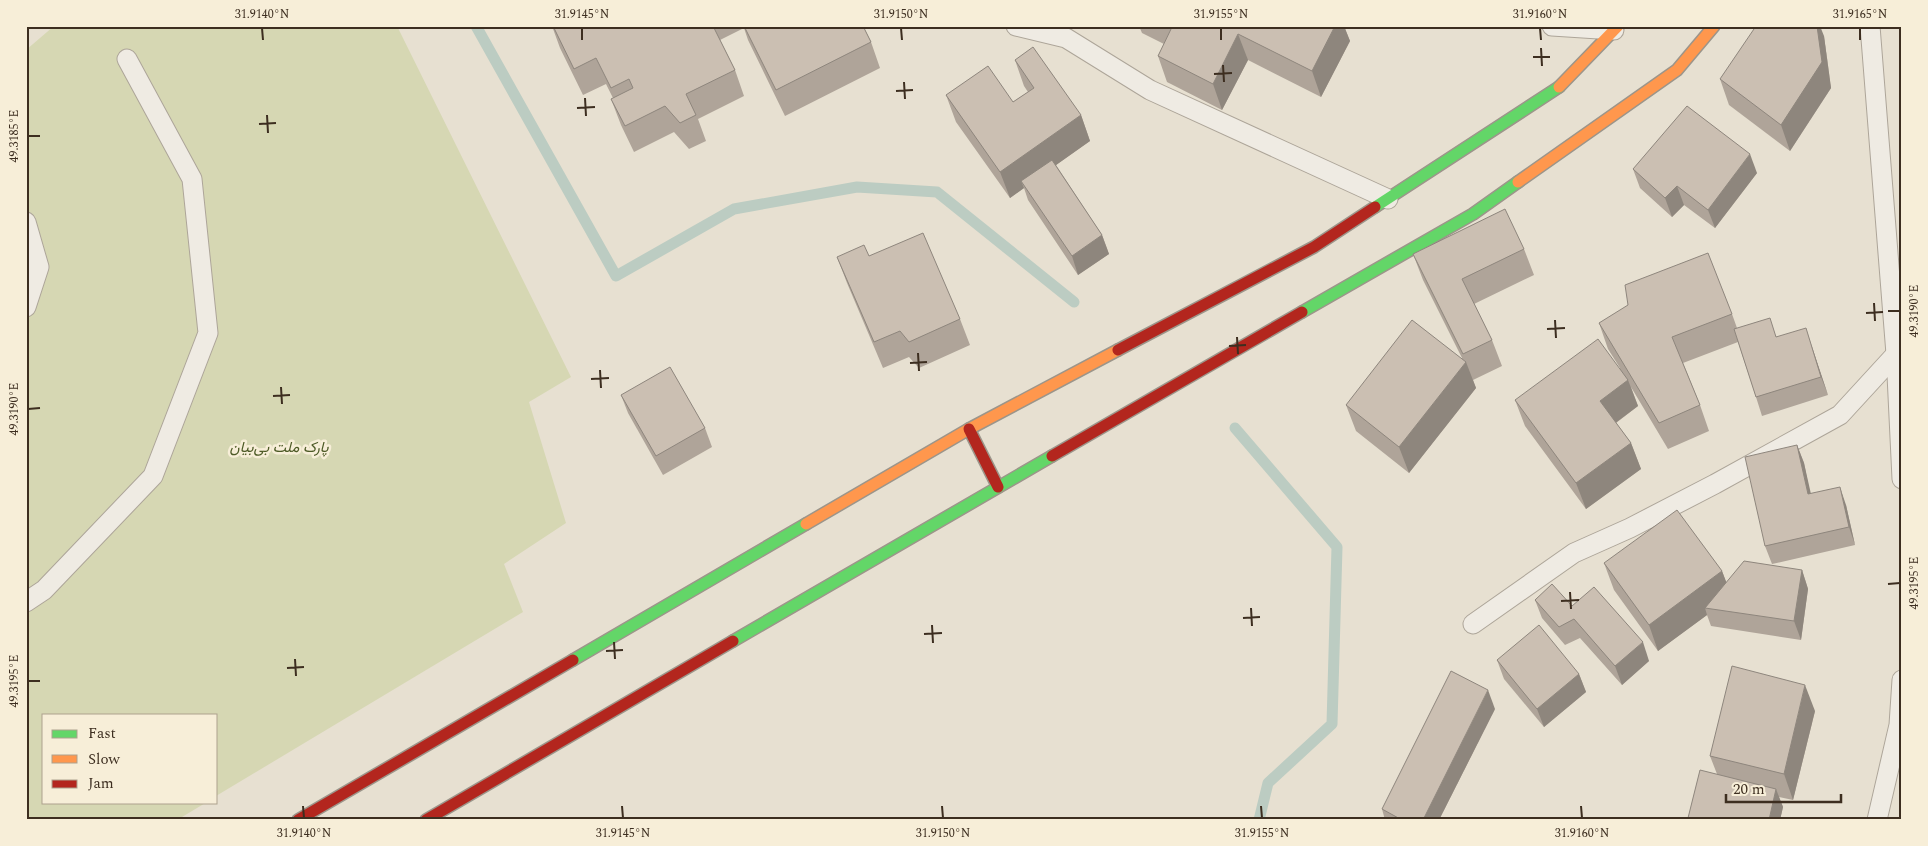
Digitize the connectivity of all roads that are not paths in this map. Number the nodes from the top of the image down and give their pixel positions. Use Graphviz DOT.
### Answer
graph roads {
  1 [pos="1016,26"];
  2 [pos="1552,26"];
  3 [pos="1714,26"];
  4 [pos="1870,26"];
  5 [pos="1616,28"];
  6 [pos="127,59"];
  7 [pos="1388,199"];
  8 [pos="26,222"];
  9 [pos="26,307"];
  10 [pos="1896,354"];
  11 [pos="970,429"];
  12 [pos="1902,479"];
  13 [pos="998,487"];
  14 [pos="26,602"];
  15 [pos="1473,624"];
  16 [pos="1902,680"];
  17 [pos="298,820"];
  18 [pos="426,820"];
  19 [pos="1877,820"];
  1 -- 7 [label="lane"];
  2 -- 5 [label="lane"];
  3 -- 13 [label="main road"];
  4 -- 10 [label="lane"];
  5 -- 7 [label="main road"];
  6 -- 14 [label="lane"];
  7 -- 11 [label="main road"];
  8 -- 9 [label="lane"];
  10 -- 12 [label="lane"];
  10 -- 15 [label="lane"];
  11 -- 13 [label="main road"];
  11 -- 17 [label="main road"];
  13 -- 18 [label="main road"];
  16 -- 19 [label="lane"];
}
